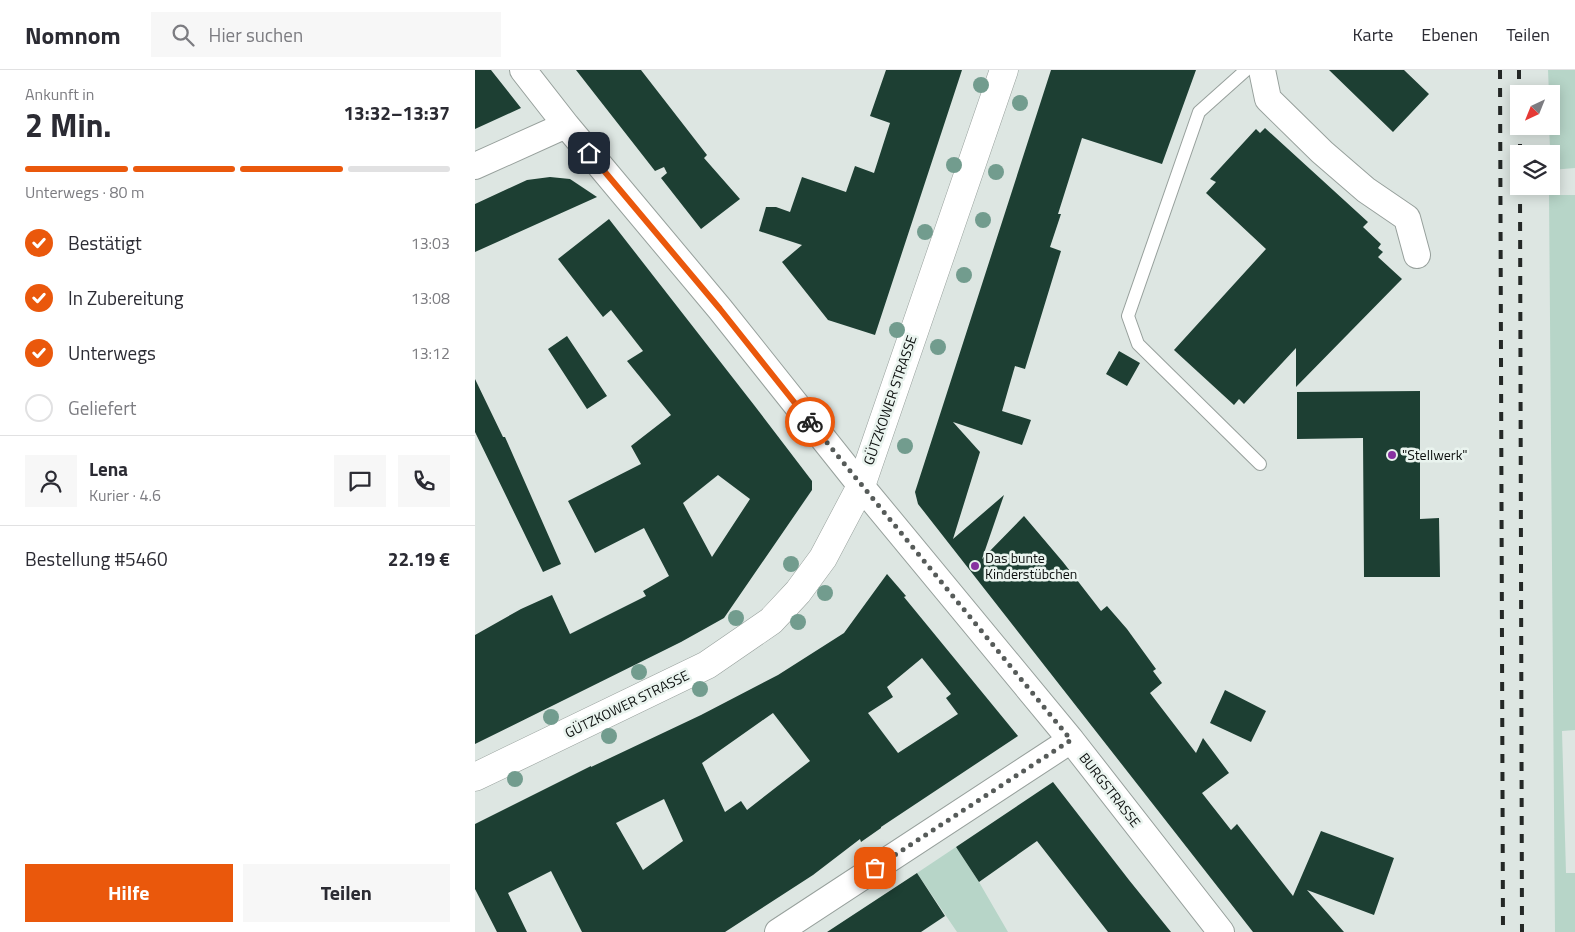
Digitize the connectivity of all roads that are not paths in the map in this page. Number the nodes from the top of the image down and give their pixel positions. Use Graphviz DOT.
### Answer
graph roads {
  1 [pos="523,70"];
  2 [pos="1004,70"];
  3 [pos="1246,70"];
  4 [pos="1262,70"];
  5 [pos="566,125"];
  6 [pos="475,166"];
  7 [pos="1417,255"];
  8 [pos="1260,464"];
  9 [pos="861,486"];
  10 [pos="1071,740"];
  11 [pos="475,777"];
  12 [pos="777,932"];
  13 [pos="1221,932"];
  1 -- 5 [label="street, BURGSTRASSE"];
  2 -- 9 [label="street, GÜTZKOWER STRASSE"];
  3 -- 8 [label="lane"];
  4 -- 7 [label="street"];
  5 -- 6 [label="street"];
  5 -- 9 [label="street, BURGSTRASSE"];
  9 -- 10 [label="street, BURGSTRASSE"];
  9 -- 11 [label="street, GÜTZKOWER STRASSE"];
  10 -- 12 [label="street"];
  10 -- 13 [label="street, BURGSTRASSE"];
}
